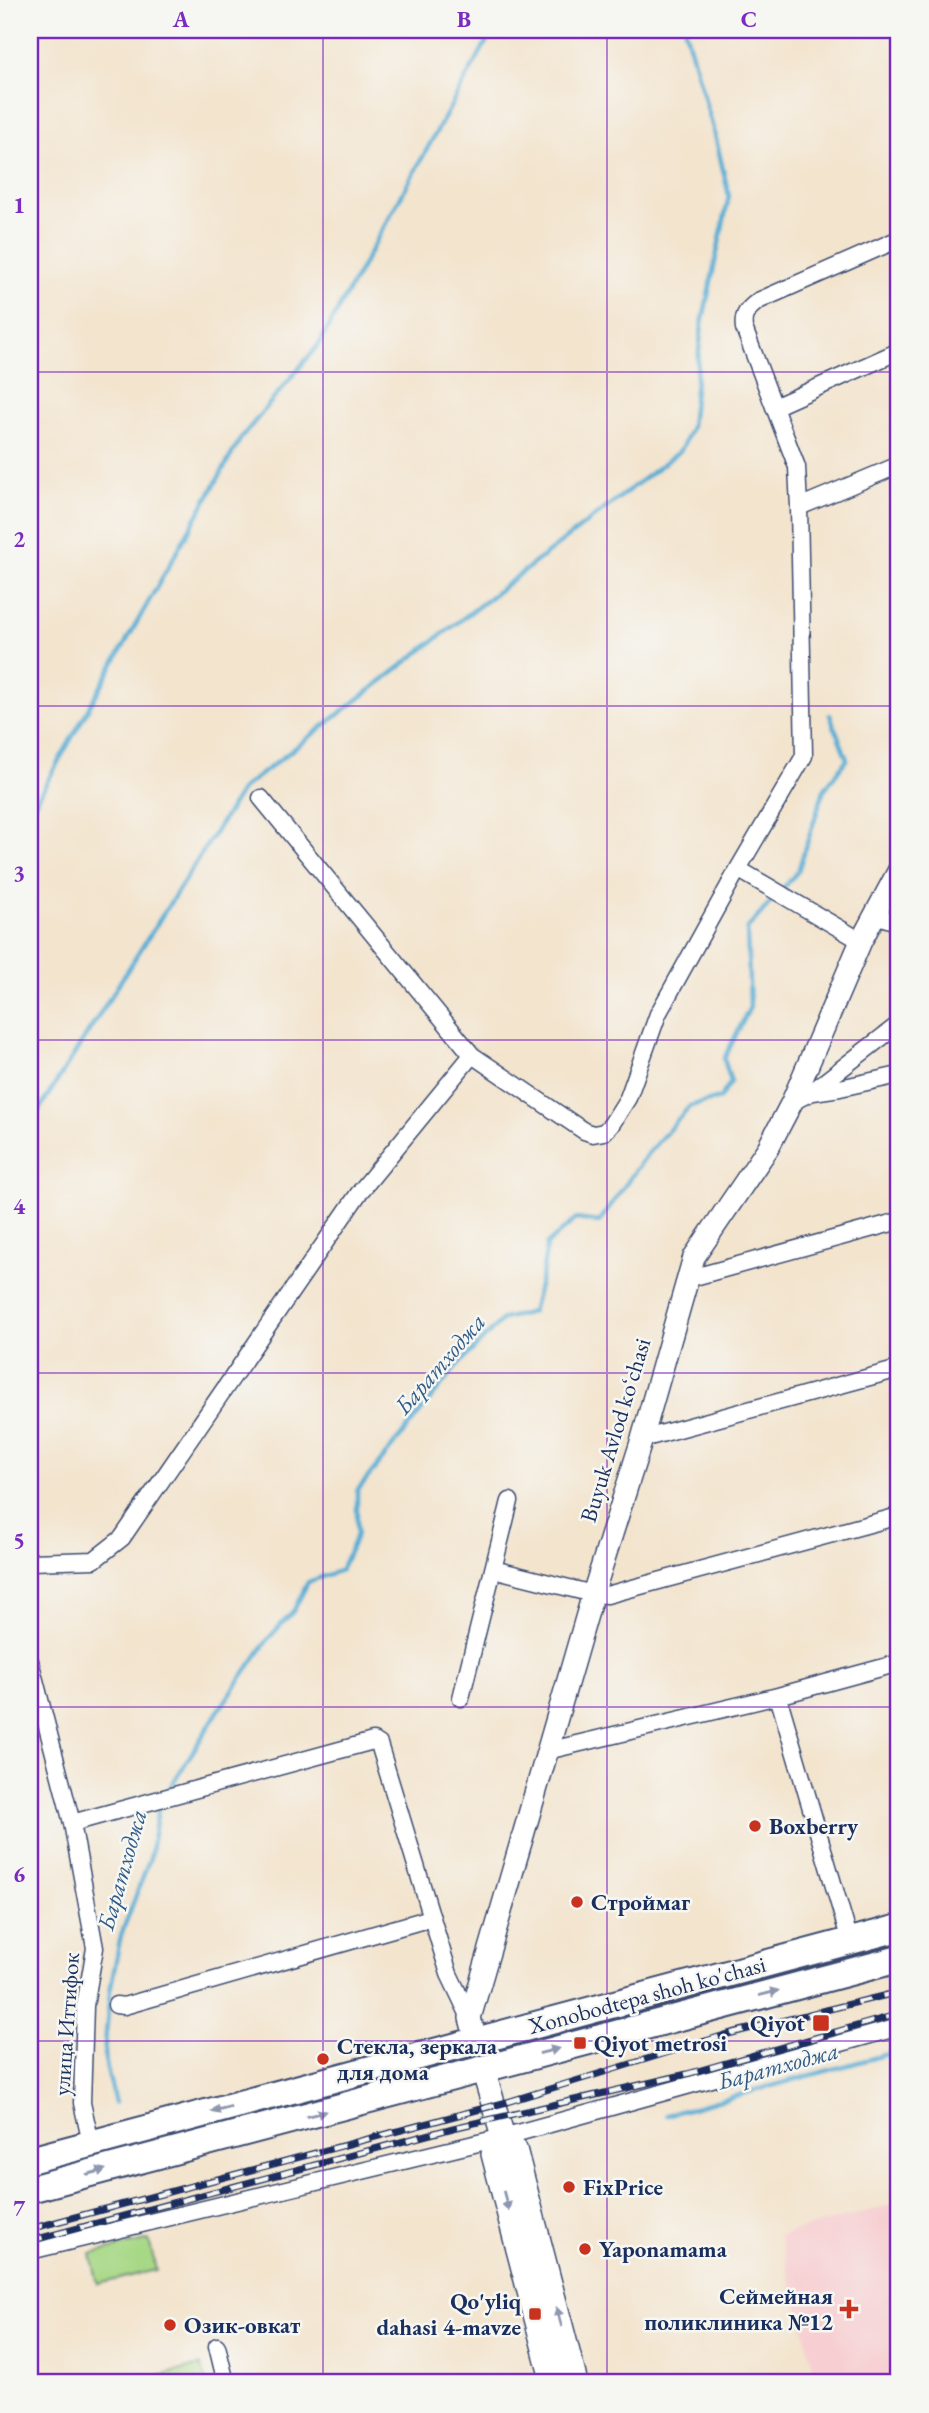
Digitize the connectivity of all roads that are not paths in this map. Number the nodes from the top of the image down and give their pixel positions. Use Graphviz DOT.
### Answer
graph roads {
  1 [pos="899,239"];
  2 [pos="899,351"];
  3 [pos="774,407"];
  4 [pos="899,465"];
  5 [pos="799,507"];
  6 [pos="261,797"];
  7 [pos="738,869"];
  8 [pos="899,870"];
  9 [pos="874,915"];
  10 [pos="899,923"];
  11 [pos="861,941"];
  12 [pos="899,1024"];
  13 [pos="472,1055"];
  14 [pos="899,1074"];
  15 [pos="801,1097"];
  16 [pos="899,1222"];
  17 [pos="687,1279"];
  18 [pos="899,1369"];
  19 [pos="642,1439"];
  20 [pos="510,1501"];
  21 [pos="899,1516"];
  22 [pos="30,1562"];
  23 [pos="493,1569"];
  24 [pos="593,1594"];
  25 [pos="30,1661"];
  26 [pos="899,1663"];
  27 [pos="778,1696"];
  28 [pos="461,1698"];
  29 [pos="547,1751"];
  30 [pos="72,1823"];
  31 [pos="431,1918"];
  32 [pos="899,1928"];
  33 [pos="850,1941"];
  34 [pos="899,1959"];
  35 [pos="116,2005"];
  36 [pos="899,2027"];
  37 [pos="473,2029"];
  38 [pos="483,2069"];
  39 [pos="503,2137"];
  40 [pos="91,2143"];
  41 [pos="30,2160"];
  42 [pos="30,2189"];
  43 [pos="30,2251"];
  44 [pos="217,2347"];
  45 [pos="226,2383"];
  46 [pos="553,2383"];
  47 [pos="576,2383"];
  1 -- 3 [label="street"];
  2 -- 3 [label="street"];
  3 -- 5 [label="street"];
  4 -- 5 [label="street"];
  5 -- 7 [label="street"];
  6 -- 13 [label="street"];
  7 -- 11 [label="street"];
  7 -- 13 [label="street"];
  8 -- 9 [label="street, Buyuk Avlod koʻchasi"];
  9 -- 10 [label="street"];
  9 -- 11 [label="street, Buyuk Avlod koʻchasi"];
  11 -- 15 [label="street, Buyuk Avlod koʻchasi"];
  12 -- 15 [label="street"];
  13 -- 22 [label="street"];
  14 -- 15 [label="street"];
  15 -- 17 [label="street, Buyuk Avlod koʻchasi"];
  16 -- 17 [label="street"];
  17 -- 19 [label="street, Buyuk Avlod koʻchasi"];
  18 -- 19 [label="street"];
  19 -- 24 [label="street, Buyuk Avlod koʻchasi"];
  20 -- 23 [label="street"];
  21 -- 24 [label="street"];
  23 -- 24 [label="street"];
  23 -- 28 [label="street"];
  24 -- 29 [label="street, Buyuk Avlod koʻchasi"];
  25 -- 30 [label="street, улица Иттифок"];
  26 -- 27 [label="street"];
  27 -- 29 [label="street"];
  27 -- 33 [label="street"];
  29 -- 37 [label="street, Buyuk Avlod koʻchasi"];
  30 -- 31 [label="street"];
  30 -- 40 [label="street, улица Иттифок"];
  31 -- 35 [label="street"];
  31 -- 37 [label="street"];
  32 -- 33 [label="highway, Xonobodtepa shoh ko'chasi"];
  33 -- 37 [label="highway, Xonobodtepa shoh ko'chasi"];
  38 -- 34 [label="highway, Xonobodtepa shoh ko'chasi, one-way"];
  36 -- 39 [label="street"];
  37 -- 38 [label="highway"];
  37 -- 40 [label="highway, Xonobodtepa shoh ko'chasi, one-way"];
  38 -- 39 [label="main road"];
  42 -- 38 [label="highway, Xonobodtepa shoh ko'chasi, one-way"];
  39 -- 43 [label="street"];
  39 -- 46 [label="main road, one-way"];
  47 -- 39 [label="main road, one-way"];
  40 -- 41 [label="highway, Xonobodtepa shoh ko'chasi"];
  44 -- 45 [label="street"];
}
